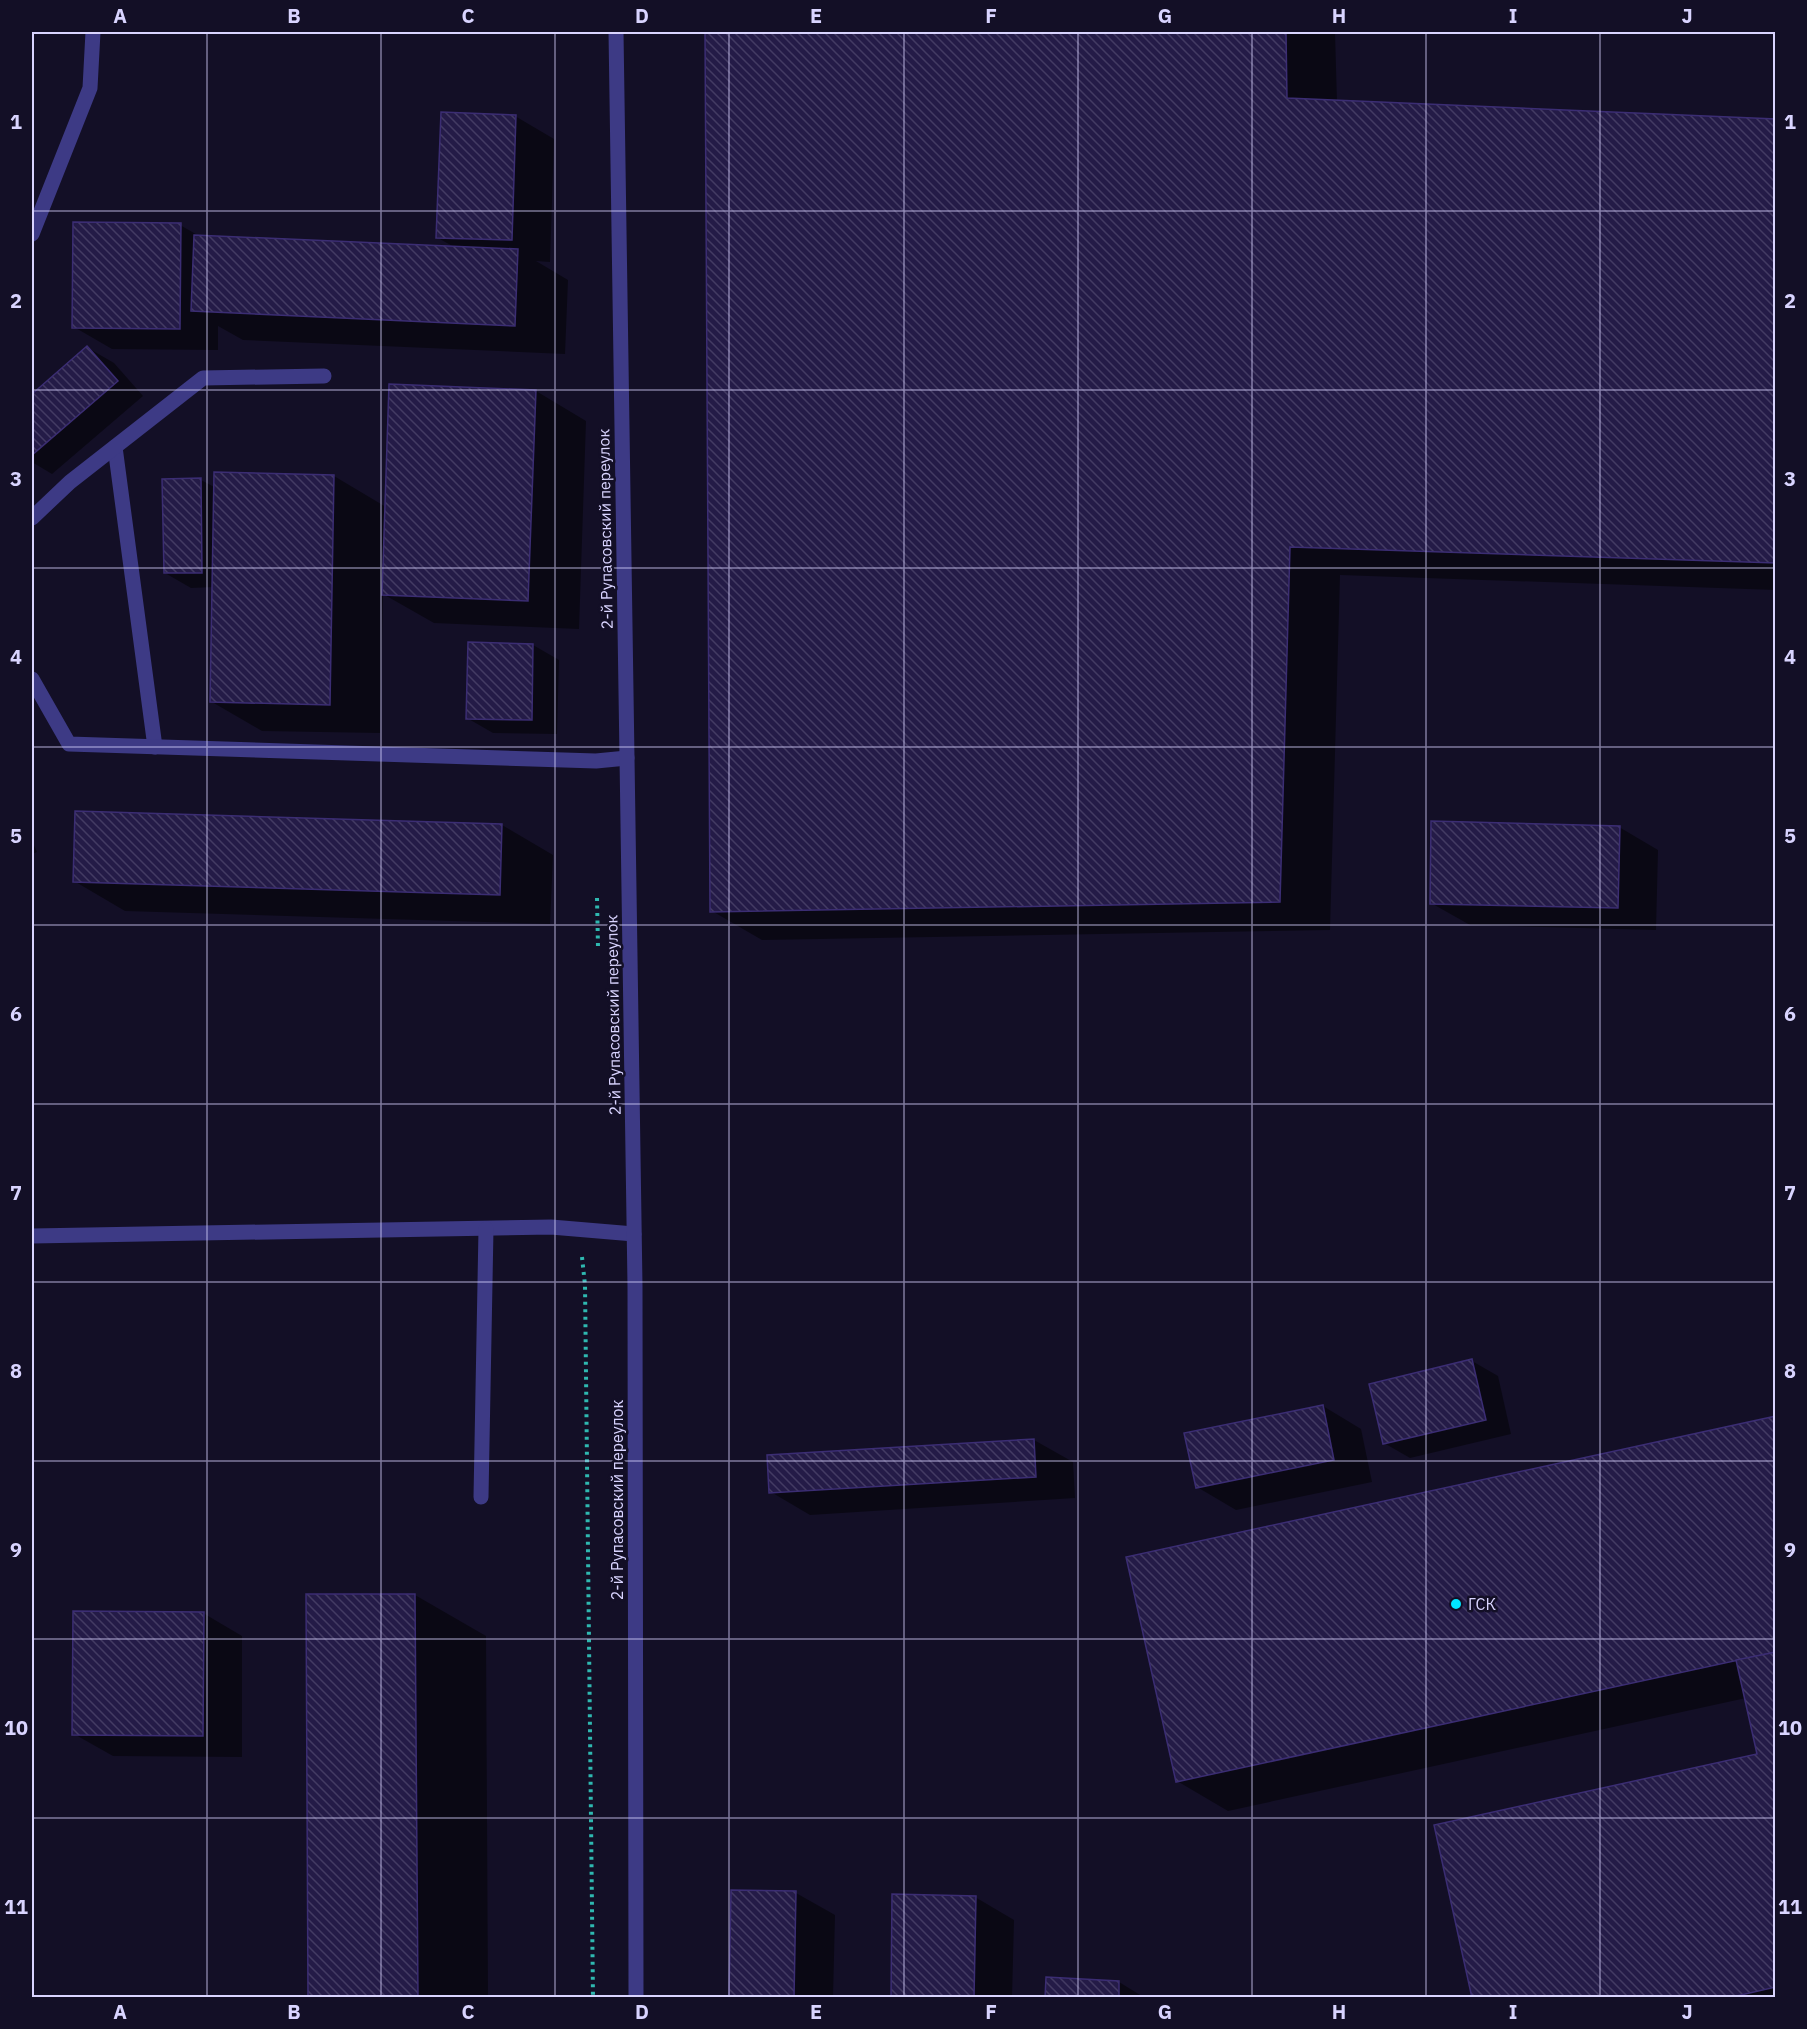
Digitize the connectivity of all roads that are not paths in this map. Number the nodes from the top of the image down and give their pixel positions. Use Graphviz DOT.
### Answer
graph roads {
  1 [pos="93,32"];
  2 [pos="616,32"];
  3 [pos="32,234"];
  4 [pos="324,376"];
  5 [pos="115,447"];
  6 [pos="32,518"];
  7 [pos="32,679"];
  8 [pos="155,747"];
  9 [pos="627,758"];
  10 [pos="486,1228"];
  11 [pos="634,1234"];
  12 [pos="32,1236"];
  13 [pos="481,1497"];
  14 [pos="636,1998"];
  1 -- 3 [label="street"];
  2 -- 9 [label="street, 2-й Рупасовский переулок"];
  4 -- 5 [label="street"];
  5 -- 6 [label="street"];
  5 -- 8 [label="street"];
  7 -- 8 [label="street"];
  8 -- 9 [label="street"];
  9 -- 11 [label="street, 2-й Рупасовский переулок"];
  10 -- 11 [label="street"];
  10 -- 12 [label="street"];
  10 -- 13 [label="street"];
  11 -- 14 [label="street, 2-й Рупасовский переулок"];
}
